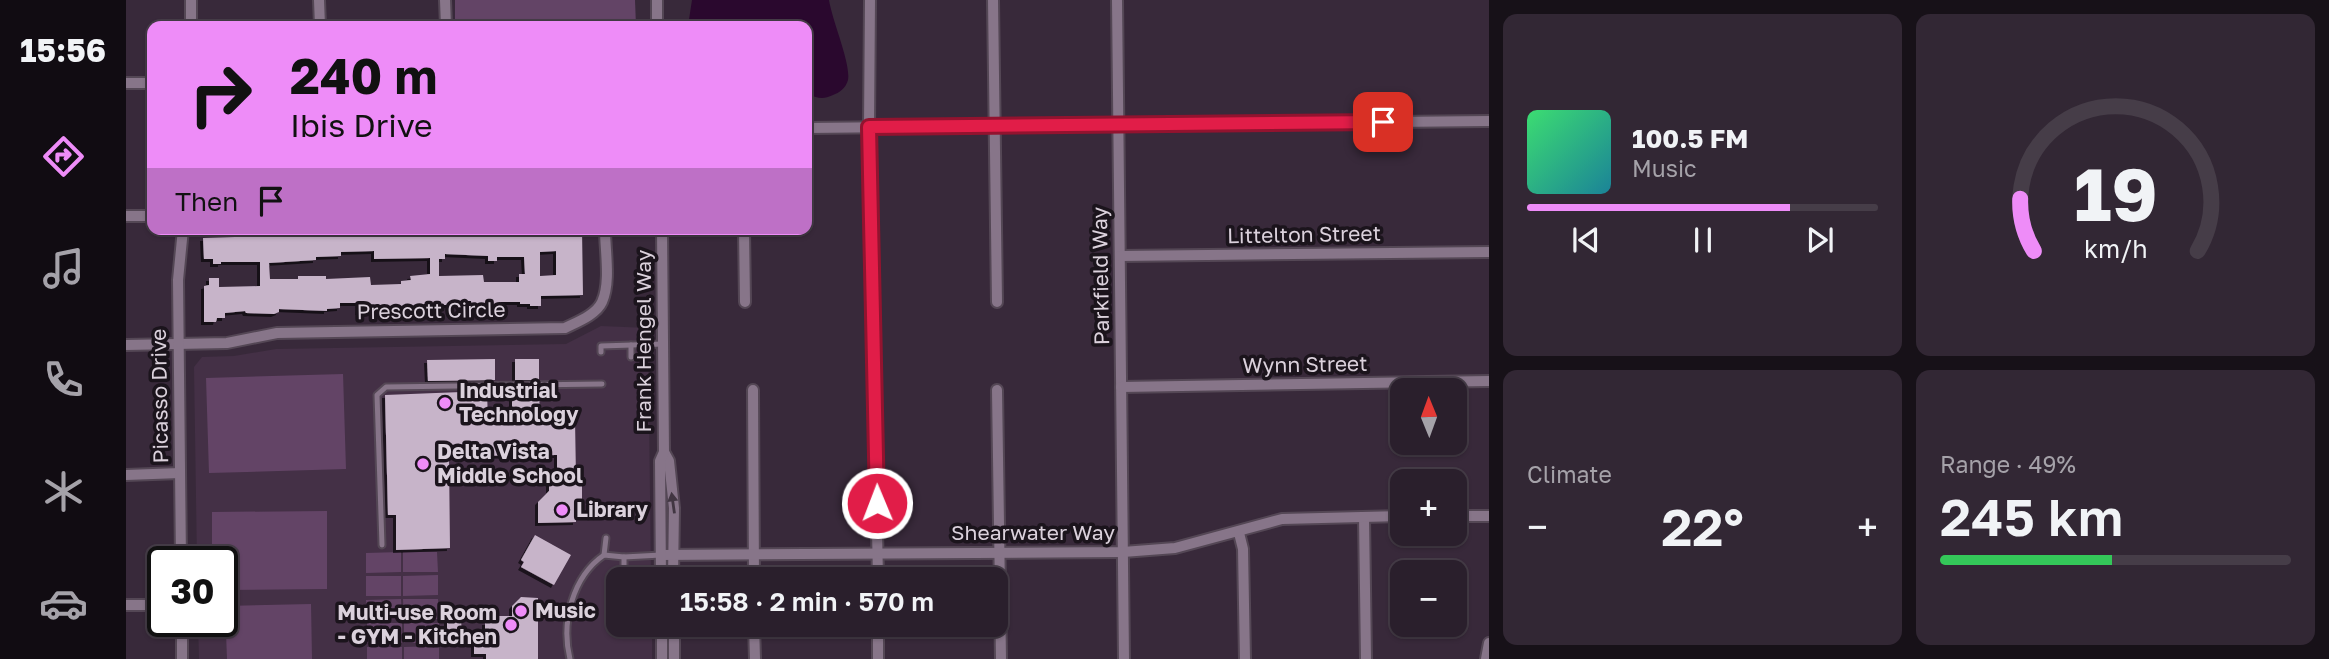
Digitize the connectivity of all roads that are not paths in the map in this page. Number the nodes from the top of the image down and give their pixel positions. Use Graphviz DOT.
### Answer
graph roads {
  1 [pos="191,0"];
  2 [pos="320,0"];
  3 [pos="445,0"];
  4 [pos="657,0"];
  5 [pos="870,0"];
  6 [pos="993,0"];
  7 [pos="1117,0"];
  8 [pos="191,21"];
  9 [pos="320,21"];
  10 [pos="446,21"];
  11 [pos="657,21"];
  12 [pos="126,83"];
  13 [pos="147,83"];
  14 [pos="1489,121"];
  15 [pos="1118,125"];
  16 [pos="994,126"];
  17 [pos="869,127"];
  18 [pos="812,128"];
  19 [pos="126,216"];
  20 [pos="147,216"];
  21 [pos="182,235"];
  22 [pos="605,235"];
  23 [pos="662,235"];
  24 [pos="744,235"];
  25 [pos="1489,252"];
  26 [pos="1120,256"];
  27 [pos="745,302"];
  28 [pos="997,302"];
  29 [pos="179,344"];
  30 [pos="663,344"];
  31 [pos="126,345"];
  32 [pos="631,345"];
  33 [pos="601,352"];
  34 [pos="631,357"];
  35 [pos="1489,382"];
  36 [pos="602,384"];
  37 [pos="1121,387"];
  38 [pos="753,390"];
  39 [pos="997,390"];
  40 [pos="664,452"];
  41 [pos="180,474"];
  42 [pos="126,475"];
  43 [pos="1390,516"];
  44 [pos="1467,516"];
  45 [pos="1489,516"];
  46 [pos="1364,517"];
  47 [pos="1239,533"];
  48 [pos="606,538"];
  49 [pos="382,545"];
  50 [pos="181,546"];
  51 [pos="1123,552"];
  52 [pos="999,553"];
  53 [pos="877,554"];
  54 [pos="604,555"];
  55 [pos="661,555"];
  56 [pos="673,555"];
  57 [pos="754,556"];
  58 [pos="624,557"];
  59 [pos="624,567"];
  60 [pos="661,567"];
  61 [pos="673,567"];
  62 [pos="754,567"];
  63 [pos="878,567"];
  64 [pos="126,605"];
  65 [pos="147,605"];
  66 [pos="182,637"];
  67 [pos="662,637"];
  68 [pos="674,637"];
  69 [pos="754,637"];
  70 [pos="878,637"];
  71 [pos="1489,643"];
  72 [pos="182,659"];
  73 [pos="570,659"];
  74 [pos="662,659"];
  75 [pos="674,659"];
  76 [pos="755,659"];
  77 [pos="878,659"];
  78 [pos="1001,659"];
  79 [pos="1124,659"];
  80 [pos="1245,659"];
  81 [pos="1366,659"];
  82 [pos="1486,659"];
  1 -- 8 [label="street"];
  2 -- 9 [label="street"];
  3 -- 10 [label="street"];
  4 -- 11 [label="street"];
  5 -- 17 [label="street"];
  6 -- 16 [label="street"];
  7 -- 15 [label="street, Parkfield Way"];
  12 -- 13 [label="street"];
  14 -- 15 [label="street"];
  15 -- 16 [label="street"];
  15 -- 26 [label="street, Parkfield Way"];
  16 -- 17 [label="street"];
  16 -- 28 [label="street"];
  17 -- 18 [label="street"];
  17 -- 53 [label="street"];
  19 -- 20 [label="street"];
  21 -- 29 [label="street, Picasso Drive"];
  22 -- 29 [label="street, Prescott Circle"];
  23 -- 30 [label="street, Frank Hengel Way"];
  24 -- 27 [label="street"];
  25 -- 26 [label="street, Littelton Street"];
  26 -- 37 [label="street, Parkfield Way"];
  29 -- 31 [label="street"];
  29 -- 41 [label="street, Picasso Drive"];
  30 -- 32 [label="lane"];
  30 -- 40 [label="street, Frank Hengel Way"];
  32 -- 33 [label="lane"];
  32 -- 34 [label="lane"];
  35 -- 37 [label="street, Wynn Street"];
  36 -- 49 [label="lane"];
  37 -- 51 [label="street, Parkfield Way"];
  38 -- 57 [label="street"];
  39 -- 52 [label="street"];
  40 -- 55 [label="street, Frank Hengel Way"];
  56 -- 40 [label="street, Frank Hengel Way, one-way"];
  41 -- 42 [label="street"];
  41 -- 50 [label="street, Picasso Drive"];
  43 -- 46 [label="street, Shearwater Way"];
  44 -- 45 [label="street"];
  46 -- 47 [label="street, Shearwater Way"];
  46 -- 81 [label="street"];
  47 -- 51 [label="street, Shearwater Way"];
  47 -- 80 [label="street"];
  48 -- 54 [label="lane"];
  51 -- 52 [label="street, Shearwater Way"];
  51 -- 79 [label="street, Parkfield Way"];
  52 -- 53 [label="street, Shearwater Way"];
  52 -- 78 [label="street"];
  53 -- 57 [label="street, Shearwater Way"];
  53 -- 63 [label="street"];
  54 -- 58 [label="lane"];
  54 -- 73 [label="lane"];
  55 -- 56 [label="street, Shearwater Way"];
  55 -- 58 [label="lane"];
  55 -- 60 [label="street, Frank Hengel Way"];
  56 -- 57 [label="street, Shearwater Way"];
  56 -- 61 [label="street, Frank Hengel Way"];
  57 -- 62 [label="street"];
  58 -- 59 [label="lane"];
  64 -- 65 [label="street"];
  66 -- 72 [label="street"];
  67 -- 74 [label="street"];
  68 -- 75 [label="street"];
  69 -- 76 [label="street"];
  70 -- 77 [label="street"];
  71 -- 82 [label="street"];
}
